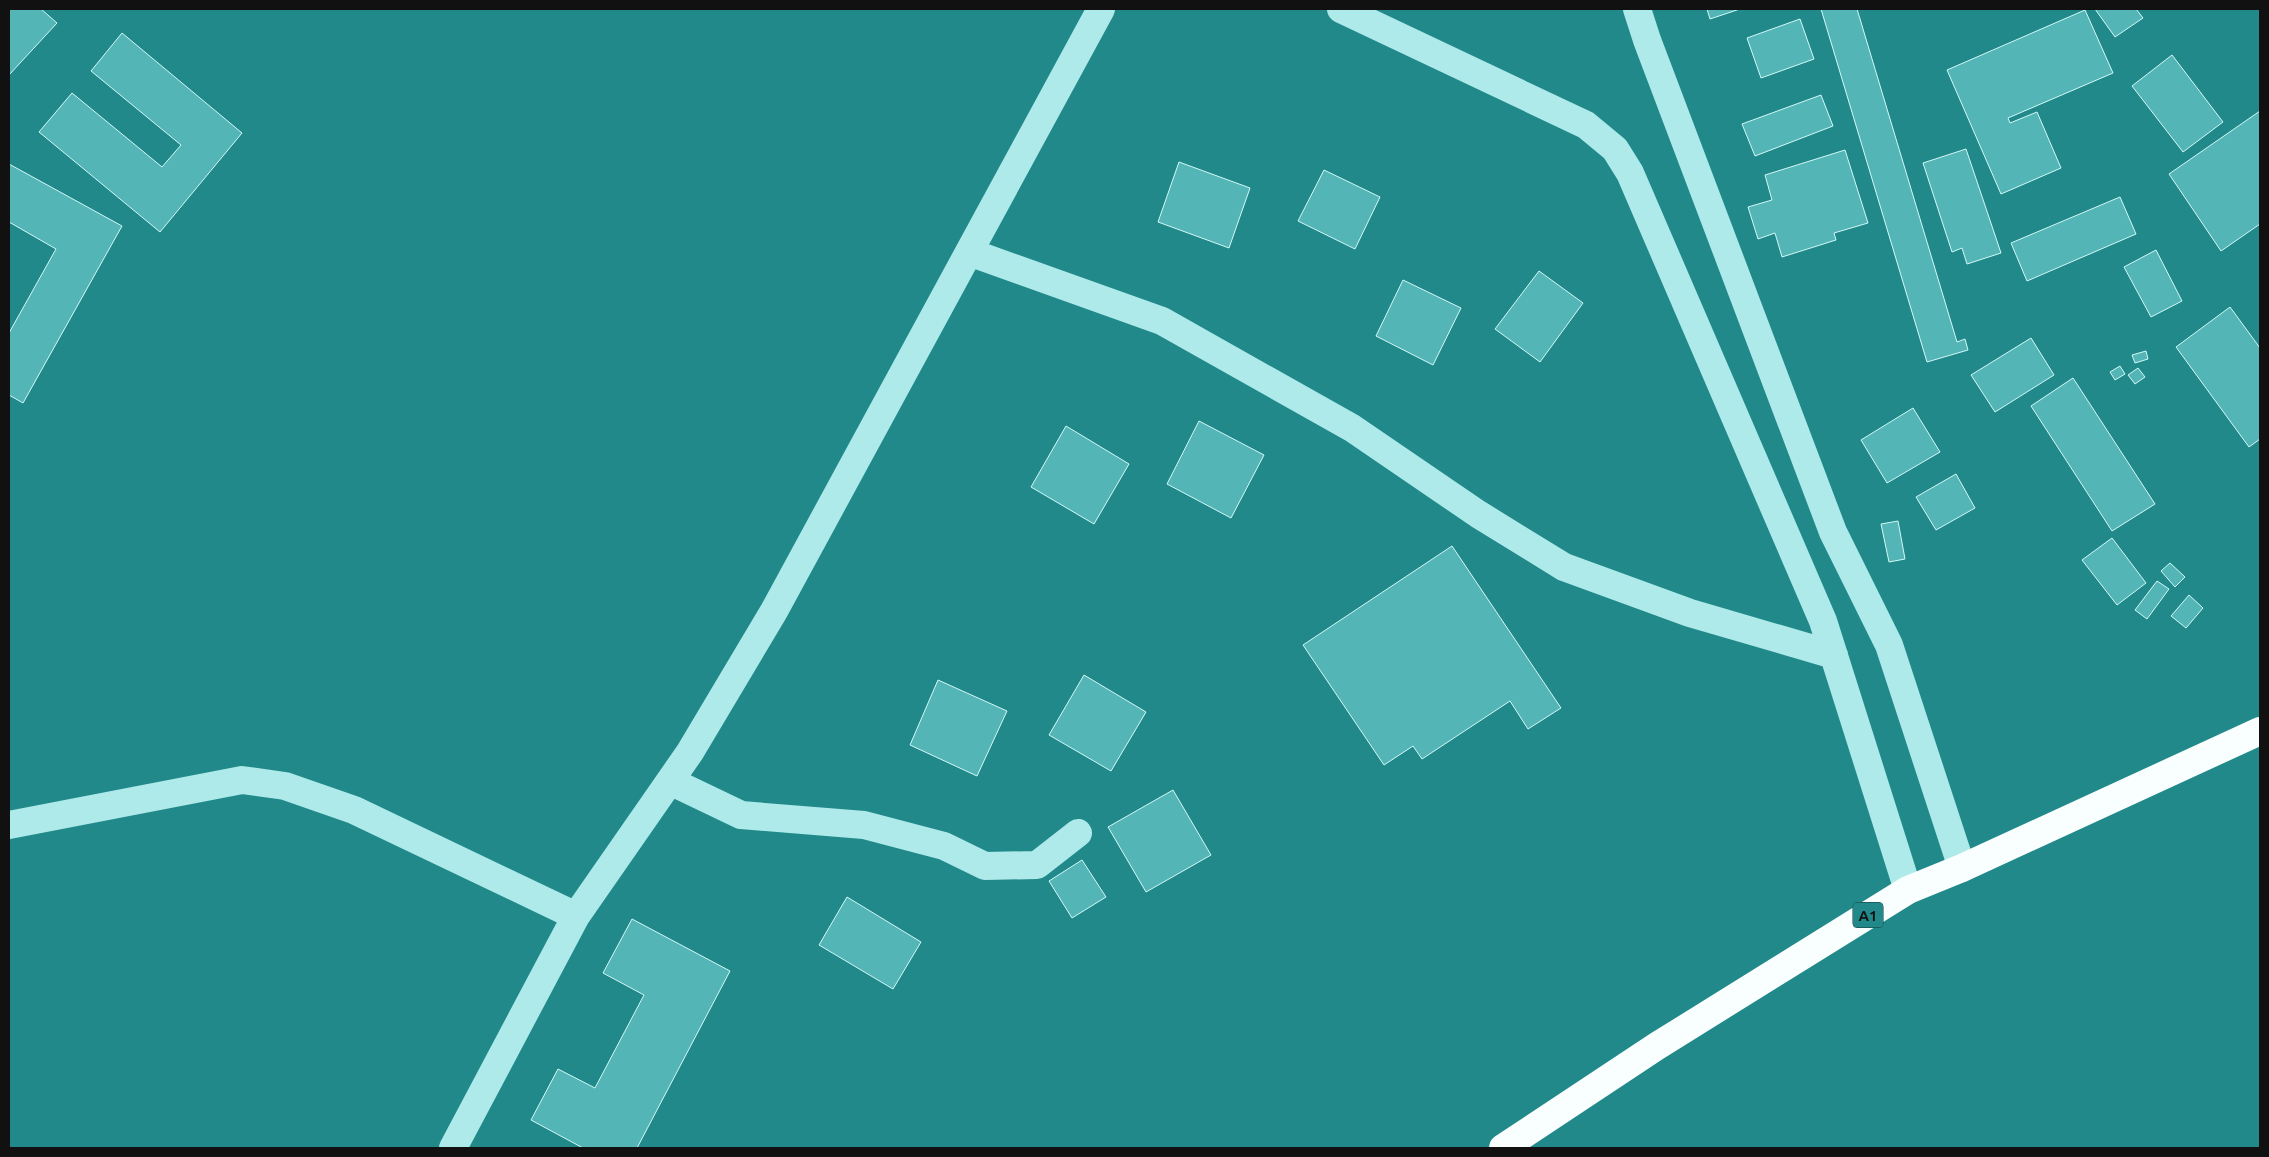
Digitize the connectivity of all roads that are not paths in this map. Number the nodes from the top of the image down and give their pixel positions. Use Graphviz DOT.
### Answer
graph roads {
  1 [pos="1101,9"];
  2 [pos="1341,9"];
  3 [pos="1637,9"];
  4 [pos="969,252"];
  5 [pos="1834,655"];
  6 [pos="2260,731"];
  7 [pos="670,781"];
  8 [pos="9,825"];
  9 [pos="1078,834"];
  10 [pos="1962,868"];
  11 [pos="1908,890"];
  12 [pos="576,916"];
  13 [pos="453,1148"];
  14 [pos="1503,1148"];
  1 -- 4 [label="street"];
  2 -- 5 [label="street"];
  3 -- 10 [label="street"];
  4 -- 5 [label="street"];
  4 -- 7 [label="street"];
  5 -- 11 [label="street"];
  6 -- 10 [label="highway, A1"];
  7 -- 9 [label="street"];
  7 -- 12 [label="street"];
  8 -- 12 [label="street"];
  10 -- 11 [label="highway, A1"];
  11 -- 14 [label="highway, A1"];
  12 -- 13 [label="street"];
}
